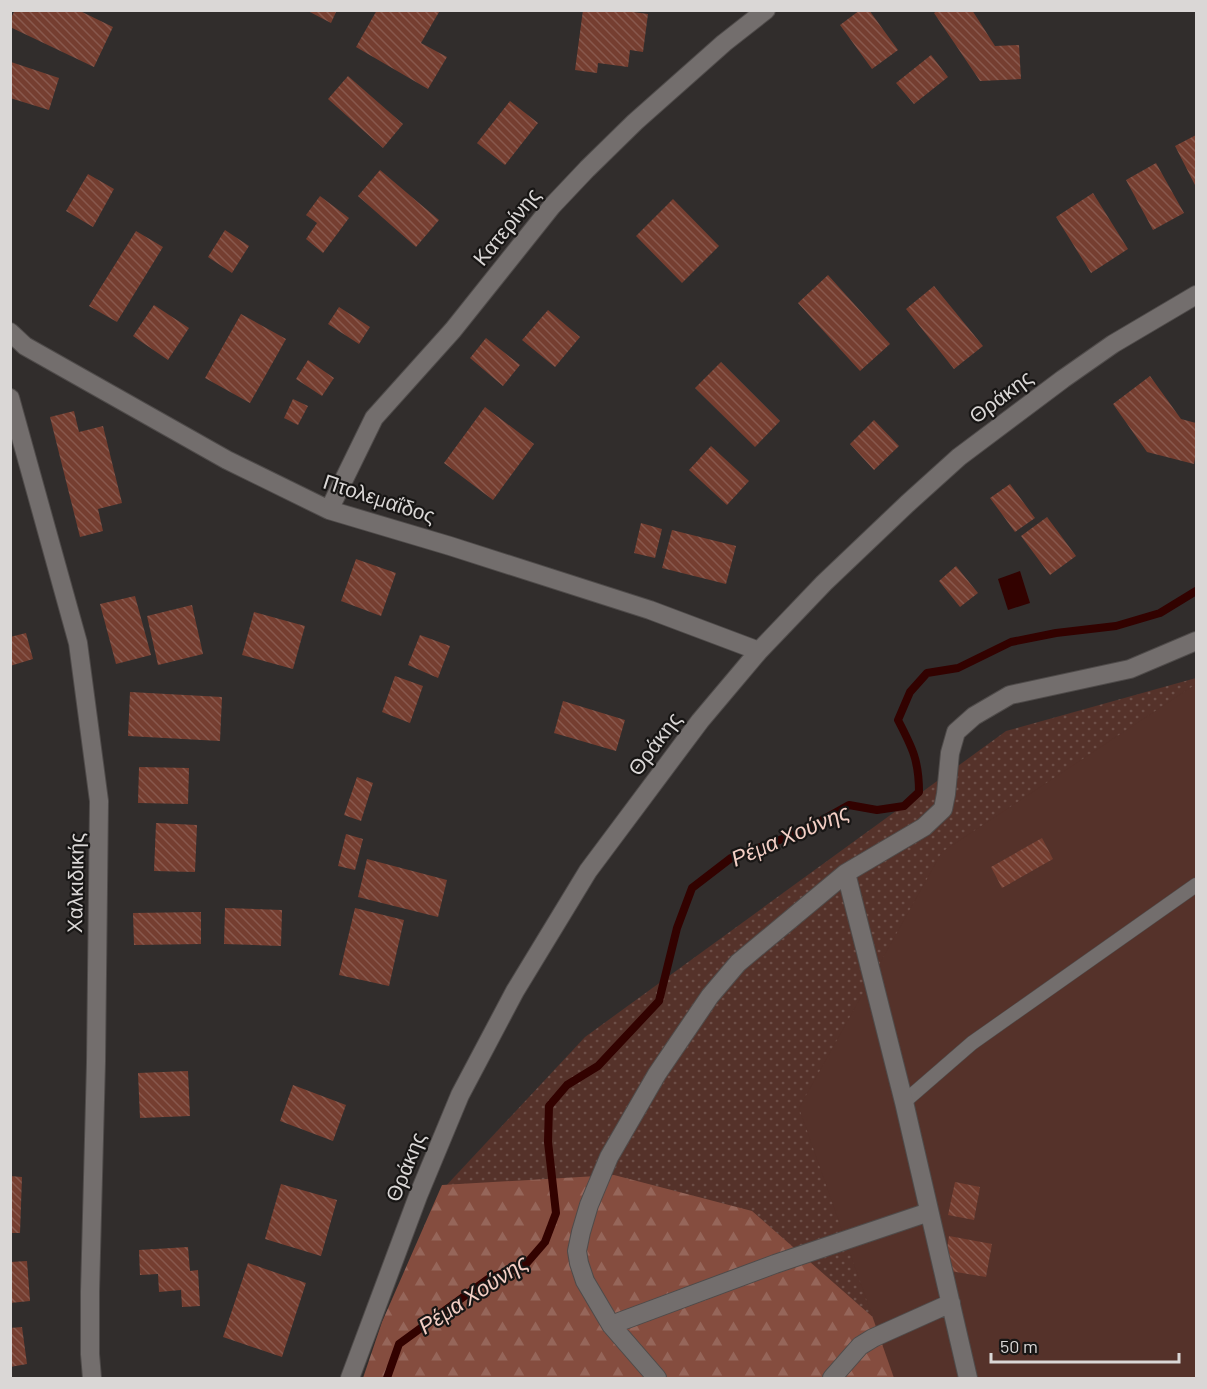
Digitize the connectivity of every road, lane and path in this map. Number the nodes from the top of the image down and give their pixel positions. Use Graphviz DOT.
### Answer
graph roads {
  1 [pos="766,10"];
  2 [pos="1197,295"];
  3 [pos="10,332"];
  4 [pos="10,398"];
  5 [pos="329,510"];
  6 [pos="1197,641"];
  7 [pos="759,651"];
  8 [pos="846,873"];
  9 [pos="1197,885"];
  10 [pos="904,1102"];
  11 [pos="929,1212"];
  12 [pos="951,1303"];
  13 [pos="612,1325"];
  14 [pos="92,1378"];
  15 [pos="350,1378"];
  16 [pos="657,1378"];
  17 [pos="832,1378"];
  18 [pos="969,1378"];
  1 -- 5 [label="street, Κατερίνης"];
  2 -- 7 [label="street, Θράκης"];
  3 -- 5 [label="street, Πτολεμαΐδος"];
  4 -- 14 [label="street, Χαλκιδικής"];
  5 -- 7 [label="street, Πτολεμαΐδος"];
  6 -- 8 [label="street"];
  7 -- 15 [label="street, Θράκης"];
  8 -- 10 [label="street"];
  8 -- 13 [label="street"];
  9 -- 10 [label="lane"];
  10 -- 11 [label="street"];
  11 -- 12 [label="street"];
  11 -- 13 [label="street"];
  12 -- 17 [label="street"];
  12 -- 18 [label="street"];
  13 -- 16 [label="street"];
}
